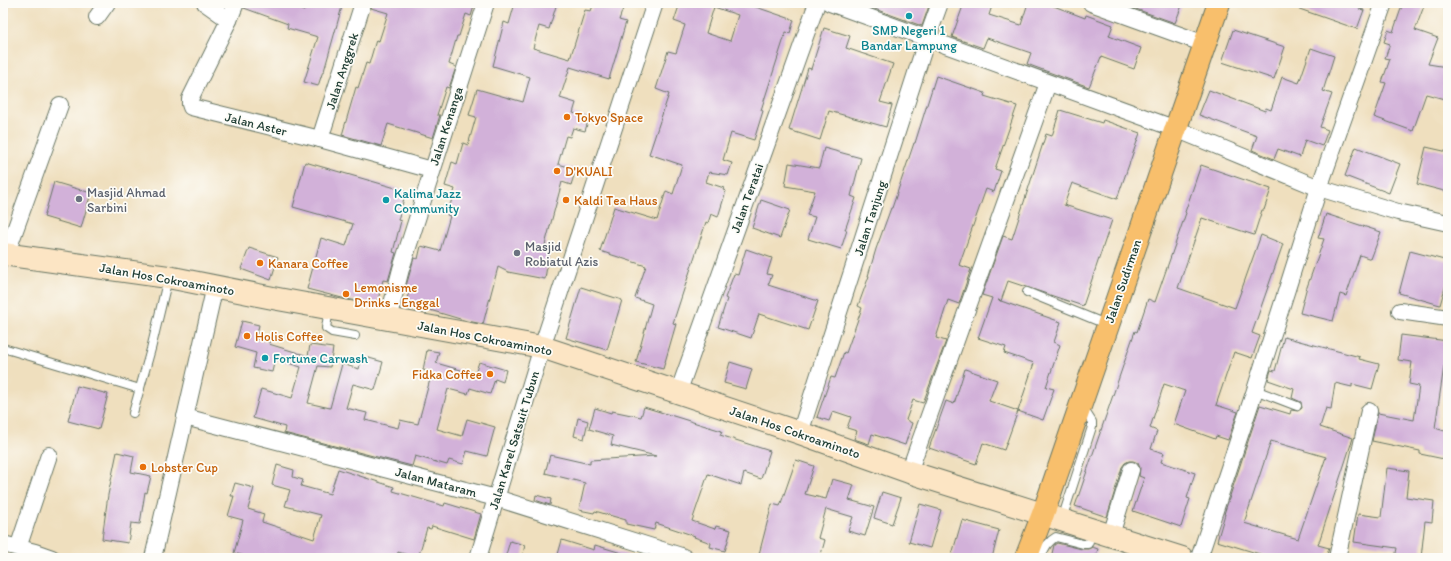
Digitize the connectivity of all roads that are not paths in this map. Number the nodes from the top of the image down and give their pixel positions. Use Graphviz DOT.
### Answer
graph roads {
  1 [pos="107,3"];
  2 [pos="205,3"];
  3 [pos="236,3"];
  4 [pos="363,3"];
  5 [pos="486,3"];
  6 [pos="655,3"];
  7 [pos="817,3"];
  8 [pos="830,3"];
  9 [pos="940,3"];
  10 [pos="1091,3"];
  11 [pos="1219,3"];
  12 [pos="1384,3"];
  13 [pos="97,17"];
  14 [pos="230,20"];
  15 [pos="927,39"];
  16 [pos="1205,44"];
  17 [pos="1048,83"];
  18 [pos="60,106"];
  19 [pos="1176,129"];
  20 [pos="320,139"];
  21 [pos="432,170"];
  22 [pos="1319,188"];
  23 [pos="1448,223"];
  24 [pos="4,254"];
  25 [pos="168,277"];
  26 [pos="215,286"];
  27 [pos="1027,292"];
  28 [pos="329,308"];
  29 [pos="1400,311"];
  30 [pos="1448,318"];
  31 [pos="388,319"];
  32 [pos="1108,325"];
  33 [pos="355,336"];
  34 [pos="542,347"];
  35 [pos="3,348"];
  36 [pos="140,389"];
  37 [pos="1255,390"];
  38 [pos="678,393"];
  39 [pos="1297,406"];
  40 [pos="1369,411"];
  41 [pos="133,413"];
  42 [pos="185,417"];
  43 [pos="800,433"];
  44 [pos="49,455"];
  45 [pos="1131,470"];
  46 [pos="909,472"];
  47 [pos="496,498"];
  48 [pos="1053,517"];
  49 [pos="1102,532"];
  50 [pos="10,546"];
  51 [pos="52,558"];
  52 [pos="153,558"];
  53 [pos="478,558"];
  54 [pos="685,558"];
  55 [pos="1026,558"];
  56 [pos="1040,558"];
  57 [pos="1182,558"];
  58 [pos="1199,558"];
  59 [pos="1337,558"];
  1 -- 13 [label="street"];
  2 -- 14 [label="street"];
  3 -- 14 [label="street, Jalan Aster"];
  4 -- 20 [label="street, Jalan Anggrek"];
  5 -- 21 [label="street, Jalan Kenanga"];
  6 -- 34 [label="street, Jalan Karel Satsuit Tubun"];
  7 -- 38 [label="street, Jalan Teratai"];
  8 -- 15 [label="street"];
  9 -- 15 [label="street, Jalan Tanjung"];
  10 -- 16 [label="street"];
  11 -- 16 [label="main road, Jalan Sudirman"];
  12 -- 22 [label="street"];
  14 -- 20 [label="street, Jalan Aster"];
  15 -- 17 [label="street"];
  15 -- 43 [label="street, Jalan Tanjung"];
  16 -- 19 [label="main road, Jalan Sudirman"];
  17 -- 19 [label="street"];
  17 -- 46 [label="street"];
  18 -- 24 [label="street"];
  19 -- 22 [label="street"];
  19 -- 32 [label="main road, Jalan Sudirman"];
  20 -- 21 [label="street, Jalan Aster"];
  21 -- 31 [label="street, Jalan Kenanga"];
  22 -- 23 [label="street"];
  22 -- 37 [label="street"];
  24 -- 25 [label="street, Jalan Hos Cokroaminoto"];
  25 -- 26 [label="street, Jalan Hos Cokroaminoto"];
  25 -- 36 [label="lane"];
  26 -- 28 [label="street, Jalan Hos Cokroaminoto"];
  26 -- 42 [label="street"];
  27 -- 32 [label="lane"];
  28 -- 31 [label="street, Jalan Hos Cokroaminoto"];
  28 -- 33 [label="lane"];
  29 -- 30 [label="street"];
  31 -- 34 [label="street, Jalan Hos Cokroaminoto"];
  32 -- 48 [label="main road, Jalan Sudirman"];
  34 -- 38 [label="street, Jalan Hos Cokroaminoto"];
  34 -- 47 [label="street, Jalan Karel Satsuit Tubun"];
  35 -- 36 [label="lane"];
  36 -- 41 [label="lane"];
  37 -- 39 [label="lane"];
  37 -- 58 [label="street"];
  38 -- 43 [label="street, Jalan Hos Cokroaminoto"];
  40 -- 59 [label="street"];
  42 -- 47 [label="street, Jalan Mataram"];
  42 -- 52 [label="street"];
  43 -- 46 [label="street, Jalan Hos Cokroaminoto"];
  44 -- 50 [label="street"];
  45 -- 49 [label="street"];
  46 -- 48 [label="street, Jalan Hos Cokroaminoto"];
  47 -- 53 [label="street, Jalan Karel Satsuit Tubun"];
  47 -- 54 [label="street, Jalan Mataram"];
  48 -- 49 [label="street, Jalan Hos Cokroaminoto"];
  48 -- 55 [label="main road, Jalan Sudirman"];
  49 -- 56 [label="lane"];
  49 -- 57 [label="street, Jalan Hos Cokroaminoto"];
  50 -- 51 [label="street"];
}
